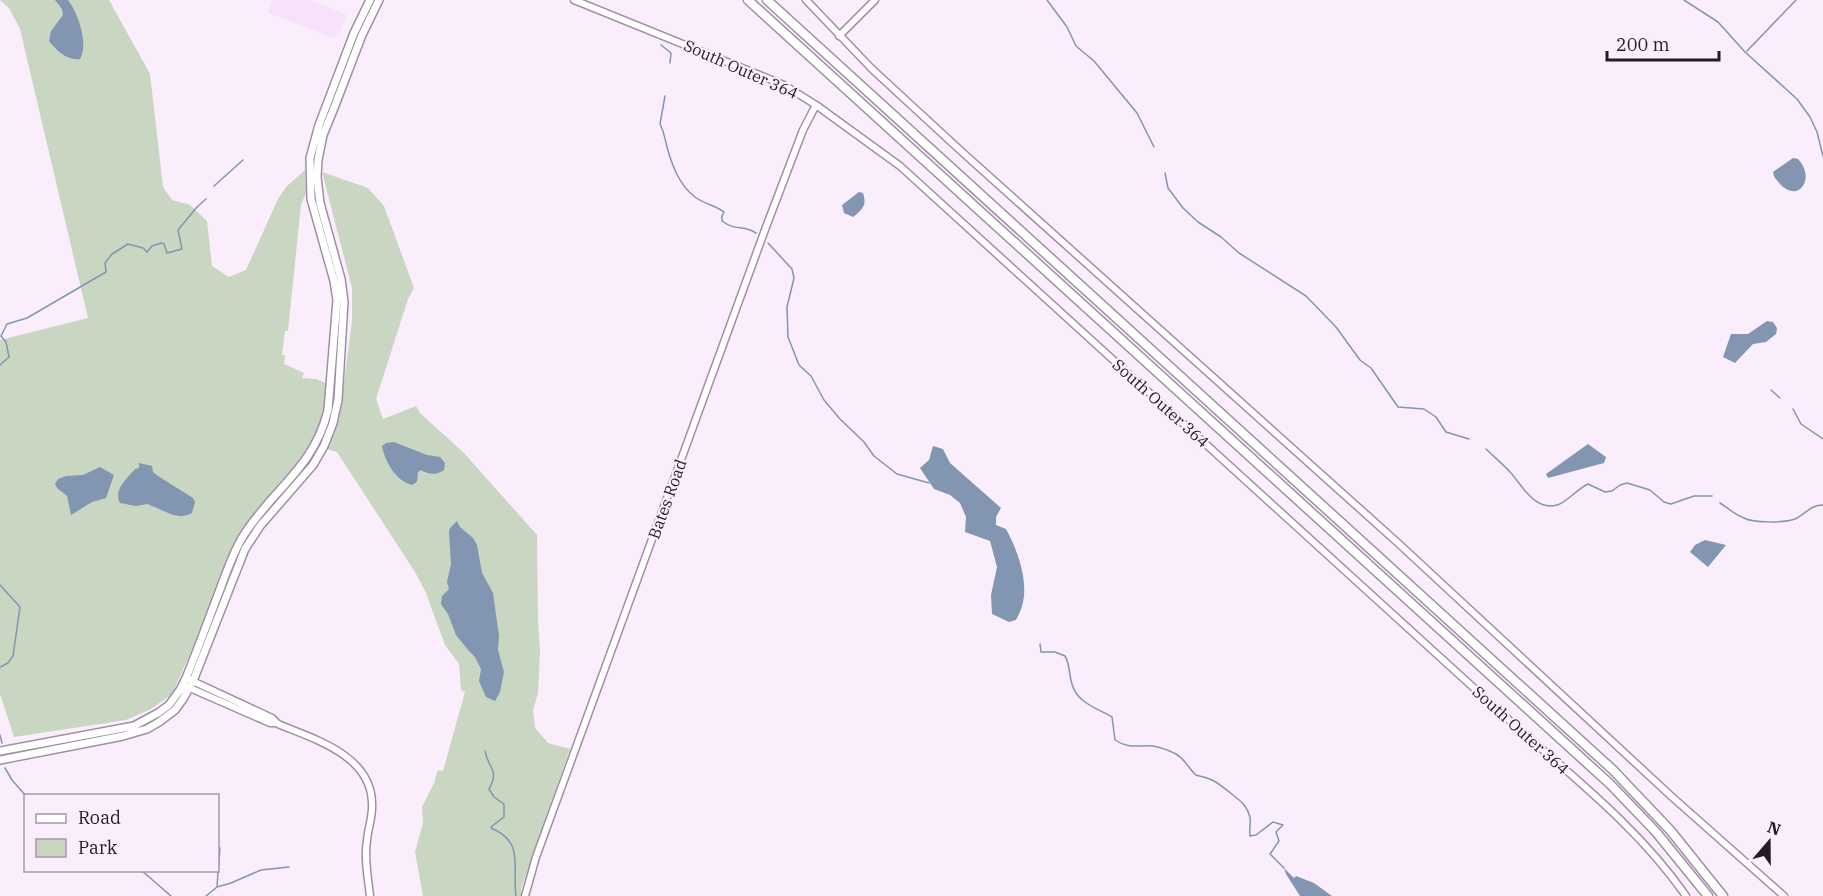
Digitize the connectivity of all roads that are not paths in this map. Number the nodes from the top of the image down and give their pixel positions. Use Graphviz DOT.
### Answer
graph roads {
  1 [pos="370,0"];
  2 [pos="379,0"];
  3 [pos="574,0"];
  4 [pos="748,0"];
  5 [pos="767,0"];
  6 [pos="806,0"];
  7 [pos="874,0"];
  8 [pos="839,36"];
  9 [pos="816,105"];
  10 [pos="188,683"];
  11 [pos="0,751"];
  12 [pos="0,760"];
  13 [pos="370,896"];
  14 [pos="525,896"];
  15 [pos="1686,896"];
  16 [pos="1708,896"];
  17 [pos="1724,896"];
  18 [pos="1784,896"];
  1 -- 10 [label="main road"];
  2 -- 10 [label="main road"];
  3 -- 9 [label="street, South Outer 364"];
  4 -- 16 [label="highway"];
  5 -- 17 [label="highway"];
  6 -- 8 [label="street"];
  7 -- 8 [label="street"];
  8 -- 18 [label="street"];
  9 -- 14 [label="street, Bates Road"];
  9 -- 15 [label="street, South Outer 364"];
  10 -- 11 [label="main road"];
  10 -- 12 [label="main road"];
  10 -- 13 [label="street"];
}
